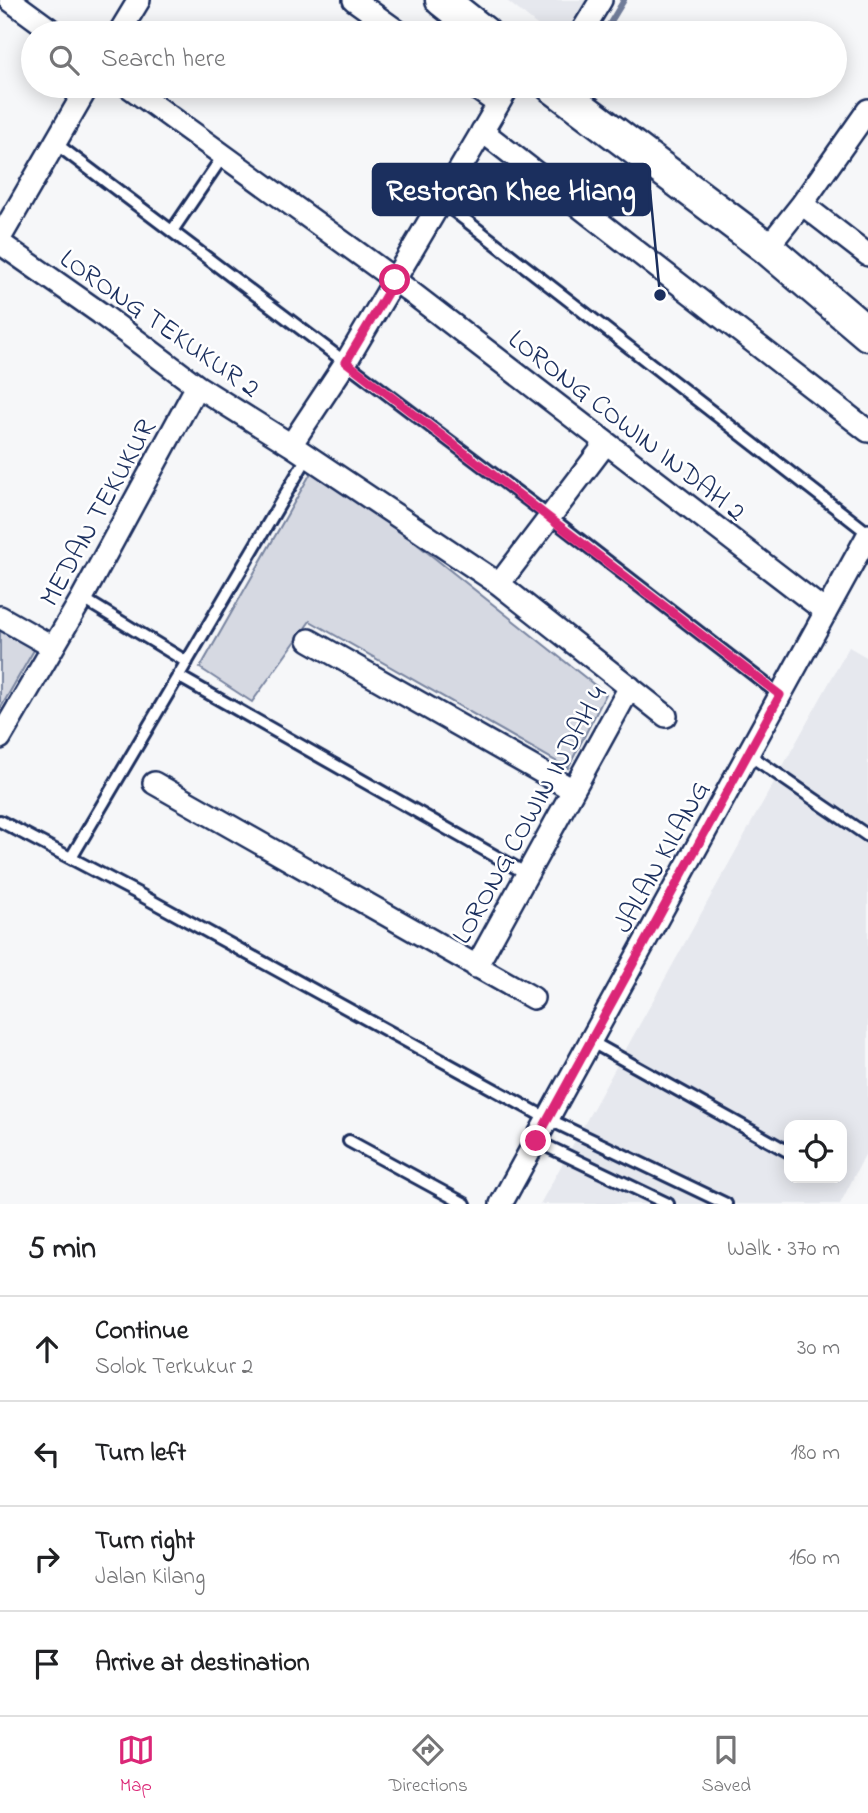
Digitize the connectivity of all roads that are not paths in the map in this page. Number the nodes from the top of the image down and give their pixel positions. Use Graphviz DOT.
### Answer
graph roads {
  1 [pos="10,0"];
  2 [pos="139,0"];
  3 [pos="354,0"];
  4 [pos="442,0"];
  5 [pos="601,0"];
  6 [pos="39,21"];
  7 [pos="126,21"];
  8 [pos="383,21"];
  9 [pos="469,21"];
  10 [pos="588,21"];
  11 [pos="81,98"];
  12 [pos="144,98"];
  13 [pos="501,98"];
  14 [pos="568,98"];
  15 [pos="868,110"];
  16 [pos="482,131"];
  17 [pos="55,143"];
  18 [pos="223,156"];
  19 [pos="441,201"];
  20 [pos="802,204"];
  21 [pos="172,230"];
  22 [pos="0,241"];
  23 [pos="767,248"];
  24 [pos="868,255"];
  25 [pos="395,280"];
  26 [pos="868,334"];
  27 [pos="346,362"];
  28 [pos="197,386"];
  29 [pos="868,431"];
  30 [pos="606,443"];
  31 [pos="299,450"];
  32 [pos="550,517"];
  33 [pos="868,534"];
  34 [pos="499,584"];
  35 [pos="82,598"];
  36 [pos="826,612"];
  37 [pos="0,617"];
  38 [pos="309,640"];
  39 [pos="53,647"];
  40 [pos="187,662"];
  41 [pos="178,676"];
  42 [pos="630,687"];
  43 [pos="780,695"];
  44 [pos="666,716"];
  45 [pos="0,738"];
  46 [pos="748,754"];
  47 [pos="154,783"];
  48 [pos="573,790"];
  49 [pos="0,821"];
  50 [pos="868,836"];
  51 [pos="71,858"];
  52 [pos="527,874"];
  53 [pos="476,967"];
  54 [pos="533,998"];
  55 [pos="590,1041"];
  56 [pos="548,1119"];
  57 [pos="349,1141"];
  58 [pos="536,1141"];
  59 [pos="784,1149"];
  60 [pos="465,1204"];
  61 [pos="501,1204"];
  62 [pos="668,1204"];
  63 [pos="726,1204"];
  1 -- 6 [label="street"];
  2 -- 7 [label="street"];
  3 -- 8 [label="street"];
  4 -- 9 [label="main road"];
  5 -- 10 [label="street"];
  11 -- 17 [label="street"];
  12 -- 18 [label="street, LORONG COWIN INDAH 2"];
  13 -- 16 [label="street"];
  14 -- 23 [label="main road"];
  15 -- 20 [label="street"];
  16 -- 19 [label="street"];
  16 -- 29 [label="street"];
  17 -- 21 [label="lane"];
  17 -- 22 [label="street"];
  18 -- 21 [label="lane"];
  18 -- 25 [label="street, LORONG COWIN INDAH 2"];
  19 -- 25 [label="street"];
  19 -- 33 [label="lane"];
  20 -- 23 [label="street"];
  20 -- 24 [label="street"];
  21 -- 27 [label="lane"];
  22 -- 28 [label="street, LORONG TEKUKUR 2"];
  23 -- 26 [label="main road"];
  25 -- 27 [label="street"];
  25 -- 30 [label="street, LORONG COWIN INDAH 2"];
  27 -- 31 [label="street"];
  27 -- 32 [label="lane"];
  28 -- 31 [label="street, LORONG TEKUKUR 2"];
  28 -- 35 [label="street, MEDAN TEKUKUR"];
  30 -- 32 [label="street"];
  30 -- 36 [label="street, LORONG COWIN INDAH 2"];
  31 -- 34 [label="street, LORONG TEKUKUR 2"];
  31 -- 40 [label="lane"];
  32 -- 34 [label="street"];
  32 -- 43 [label="lane"];
  33 -- 36 [label="street, JALAN KILANG"];
  34 -- 42 [label="street, LORONG TEKUKUR 2"];
  35 -- 39 [label="street, MEDAN TEKUKUR"];
  35 -- 40 [label="lane"];
  36 -- 43 [label="street, JALAN KILANG"];
  37 -- 39 [label="street"];
  38 -- 48 [label="street"];
  39 -- 45 [label="street, MEDAN TEKUKUR"];
  40 -- 41 [label="lane"];
  41 -- 51 [label="lane"];
  41 -- 52 [label="lane"];
  42 -- 44 [label="street, LORONG TEKUKUR 2"];
  42 -- 48 [label="street, LORONG COWIN INDAH 4"];
  43 -- 46 [label="street, JALAN KILANG"];
  46 -- 50 [label="lane"];
  46 -- 55 [label="street, JALAN KILANG"];
  47 -- 53 [label="street"];
  48 -- 52 [label="street, LORONG COWIN INDAH 4"];
  49 -- 51 [label="lane"];
  51 -- 56 [label="lane"];
  52 -- 53 [label="street, LORONG COWIN INDAH 4"];
  53 -- 54 [label="street"];
  55 -- 56 [label="street, JALAN KILANG"];
  55 -- 59 [label="lane"];
  56 -- 58 [label="street, JALAN KILANG"];
  56 -- 63 [label="lane"];
  57 -- 60 [label="lane"];
  58 -- 61 [label="street, JALAN KILANG"];
  58 -- 62 [label="lane"];
}
